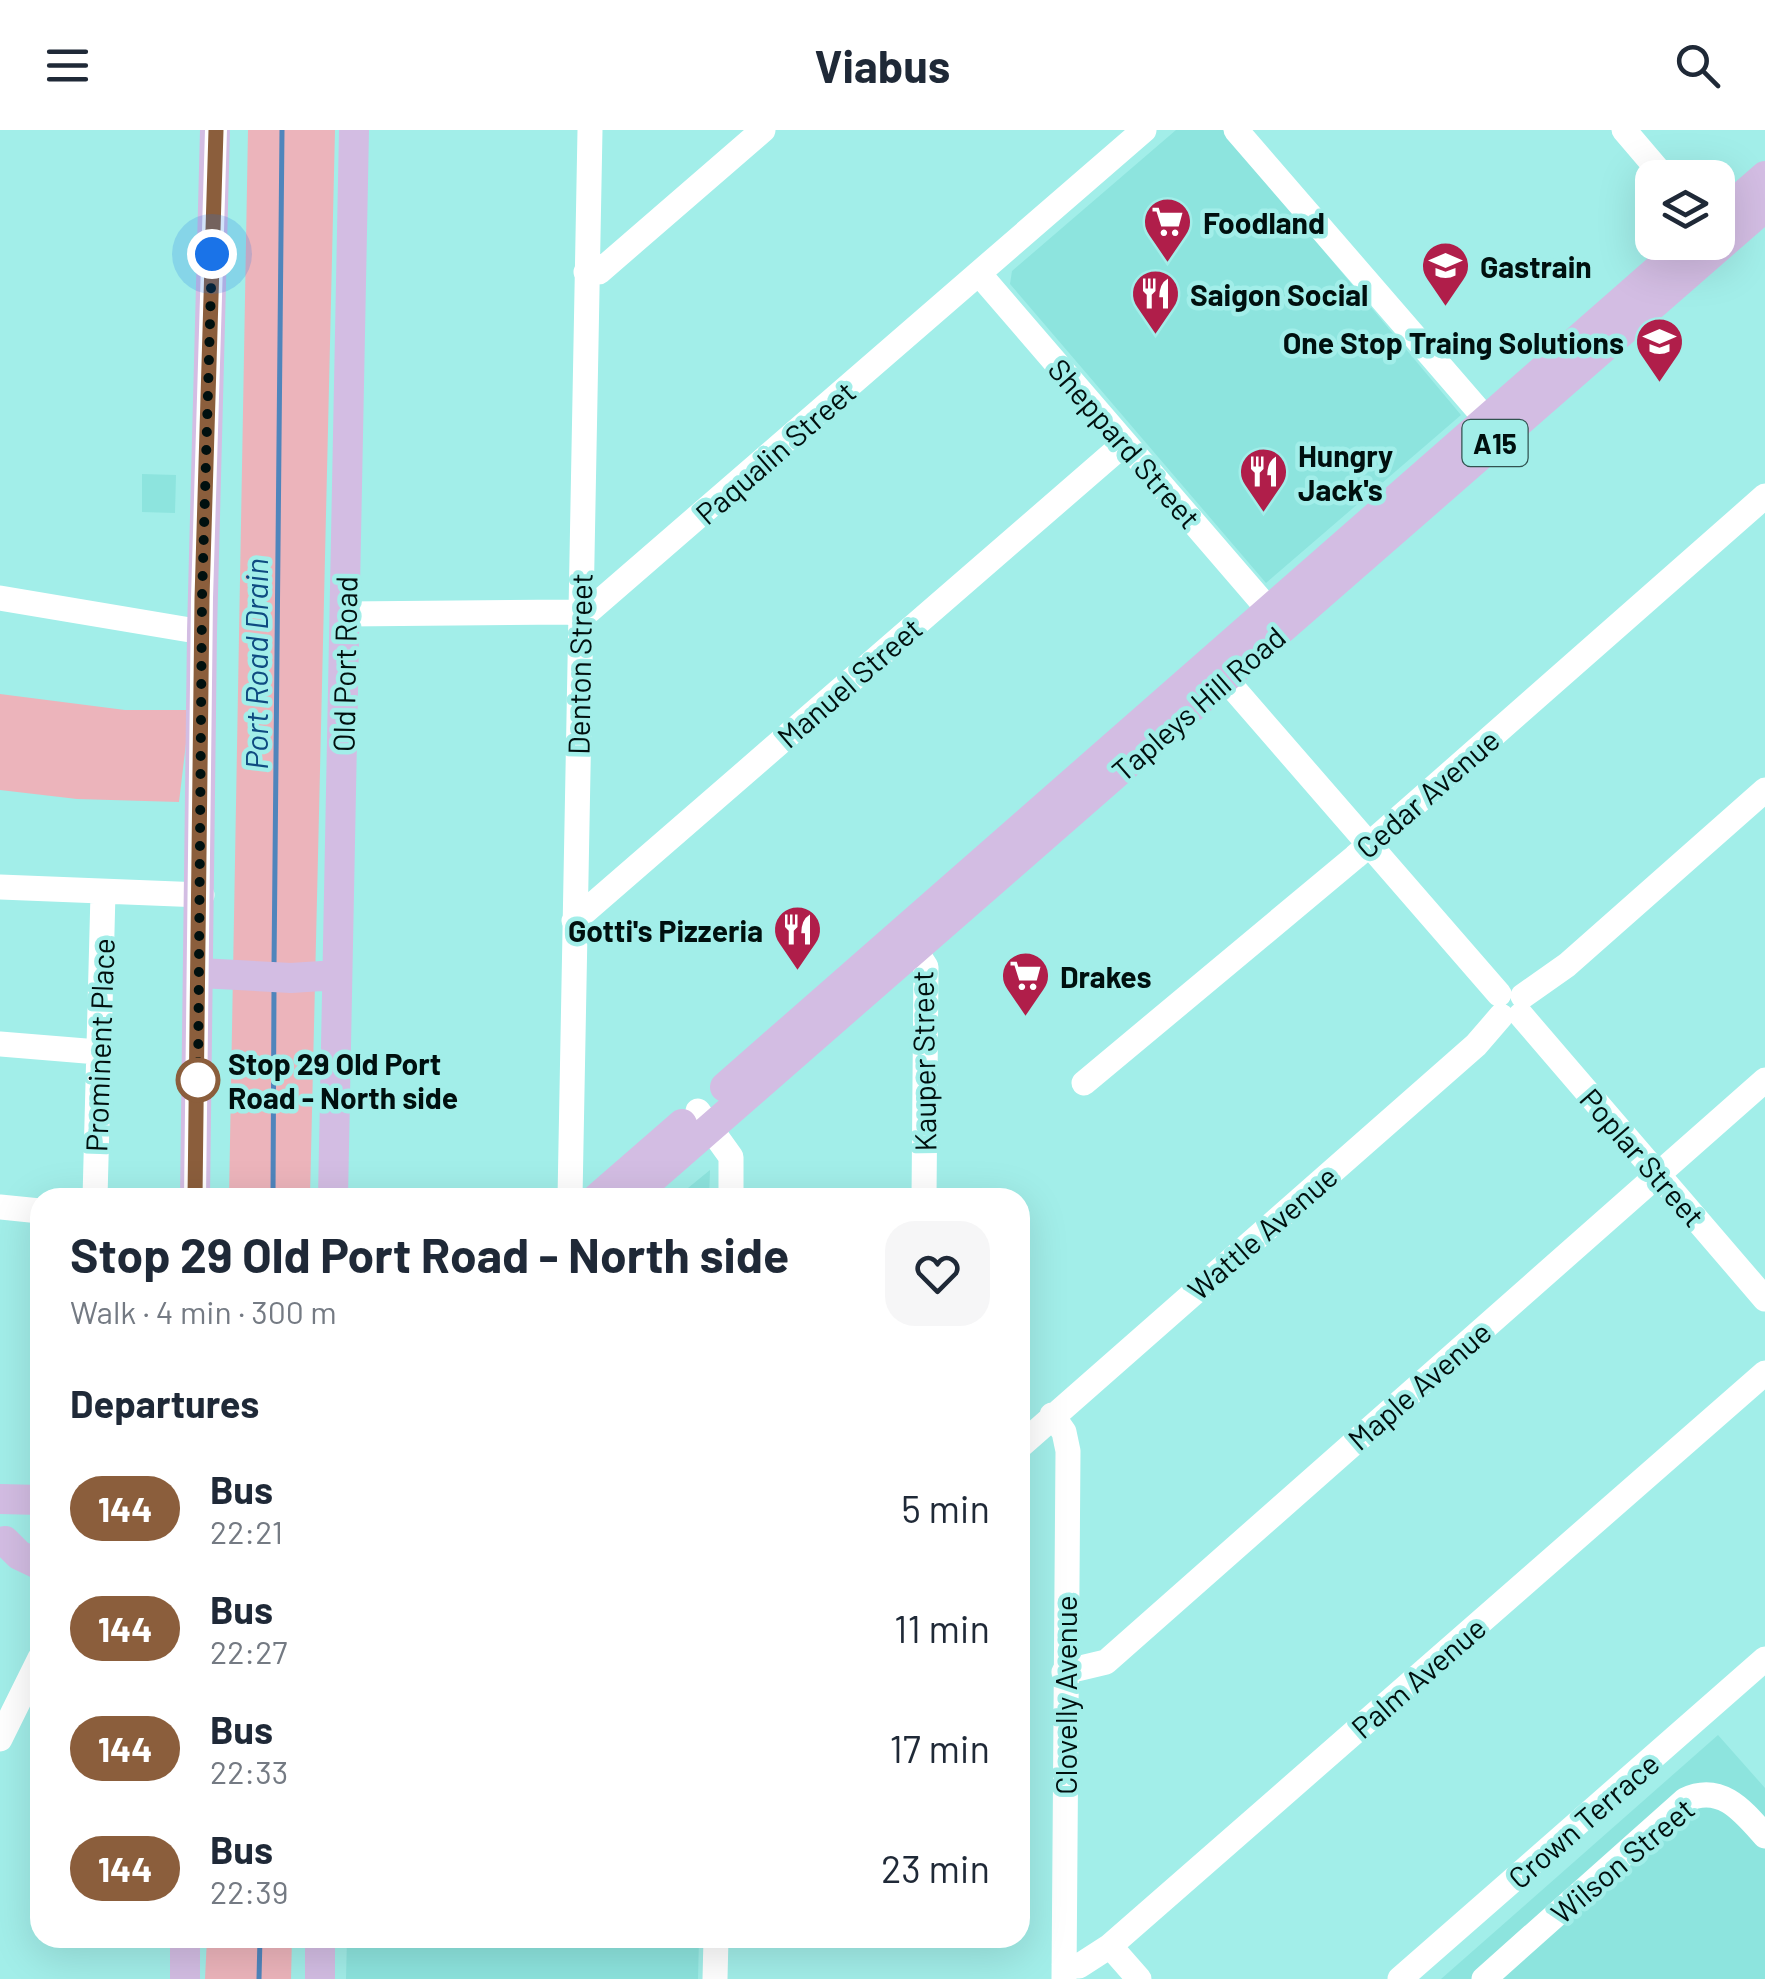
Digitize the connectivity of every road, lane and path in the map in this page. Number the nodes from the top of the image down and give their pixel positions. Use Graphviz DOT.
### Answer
graph roads {
  1 [pos="216,130"];
  2 [pos="354,130"];
  3 [pos="590,130"];
  4 [pos="763,130"];
  5 [pos="1144,130"];
  6 [pos="1236,130"];
  7 [pos="1624,130"];
  8 [pos="1650,160"];
  9 [pos="1765,176"];
  10 [pos="1765,207"];
  11 [pos="1735,213"];
  12 [pos="1735,224"];
  13 [pos="1670,260"];
  14 [pos="1688,260"];
  15 [pos="586,272"];
  16 [pos="981,276"];
  17 [pos="1494,428"];
  18 [pos="1126,444"];
  19 [pos="1765,496"];
  20 [pos="0,598"];
  21 [pos="1269,610"];
  22 [pos="346,614"];
  23 [pos="580,616"];
  24 [pos="202,632"];
  25 [pos="1217,670"];
  26 [pos="1765,790"];
  27 [pos="1369,844"];
  28 [pos="0,887"];
  29 [pos="103,893"];
  30 [pos="202,895"];
  31 [pos="574,921"];
  32 [pos="910,940"];
  33 [pos="200,973"];
  34 [pos="337,975"];
  35 [pos="1511,1005"];
  36 [pos="0,1044"];
  37 [pos="98,1052"];
  38 [pos="1765,1080"];
  39 [pos="1084,1084"];
  40 [pos="704,1119"];
  41 [pos="1658,1174"];
  42 [pos="94,1188"];
  43 [pos="195,1188"];
  44 [pos="333,1188"];
  45 [pos="570,1188"];
  46 [pos="611,1188"];
  47 [pos="639,1188"];
  48 [pos="731,1188"];
  49 [pos="924,1188"];
  50 [pos="0,1207"];
  51 [pos="30,1210"];
  52 [pos="1765,1299"];
  53 [pos="1765,1373"];
  54 [pos="1052,1415"];
  55 [pos="1030,1436"];
  56 [pos="0,1498"];
  57 [pos="30,1500"];
  58 [pos="2,1541"];
  59 [pos="30,1541"];
  60 [pos="30,1561"];
  61 [pos="1765,1659"];
  62 [pos="1064,1672"];
  63 [pos="30,1678"];
  64 [pos="0,1739"];
  65 [pos="1765,1836"];
  66 [pos="1110,1946"];
  67 [pos="185,1948"];
  68 [pos="320,1948"];
  69 [pos="716,1948"];
  70 [pos="1064,1972"];
  71 [pos="185,1979"];
  72 [pos="320,1979"];
  73 [pos="715,1979"];
  74 [pos="1139,1979"];
  75 [pos="1400,1979"];
  76 [pos="1484,1979"];
  1 -- 24 [label="main road"];
  2 -- 22 [label="main road, Old Port Road"];
  3 -- 15 [label="street, Denton Street"];
  4 -- 15 [label="street"];
  5 -- 16 [label="street, Paqualin Street"];
  6 -- 17 [label="street"];
  7 -- 8 [label="street"];
  9 -- 11 [label="main road, Tapleys Hill Road / A15"];
  10 -- 12 [label="main road, Tapleys Hill Road / A15"];
  13 -- 17 [label="main road, Tapleys Hill Road / A15"];
  14 -- 17 [label="main road, Tapleys Hill Road / A15"];
  15 -- 23 [label="street, Denton Street"];
  16 -- 18 [label="street, Sheppard Street"];
  16 -- 23 [label="street, Paqualin Street"];
  17 -- 21 [label="main road, Tapleys Hill Road / A15"];
  17 -- 25 [label="main road, Tapleys Hill Road / A15"];
  18 -- 21 [label="street, Sheppard Street"];
  18 -- 31 [label="street, Manuel Street"];
  19 -- 27 [label="street, Cedar Avenue"];
  20 -- 24 [label="street"];
  21 -- 25 [label="main road, Tapleys Hill Road / A15"];
  22 -- 23 [label="street"];
  22 -- 34 [label="main road, Old Port Road"];
  23 -- 31 [label="street, Denton Street"];
  24 -- 30 [label="main road"];
  25 -- 27 [label="street, Poplar Street"];
  25 -- 32 [label="main road, Tapleys Hill Road / A15"];
  26 -- 35 [label="street, Wattle Avenue"];
  27 -- 35 [label="street, Poplar Street"];
  27 -- 39 [label="street, Cedar Avenue"];
  28 -- 29 [label="street"];
  29 -- 30 [label="street"];
  29 -- 37 [label="street, Prominent Place"];
  30 -- 33 [label="main road"];
  31 -- 45 [label="street, Denton Street"];
  32 -- 40 [label="main road, Tapleys Hill Road / A15"];
  32 -- 49 [label="street, Kauper Street"];
  33 -- 34 [label="main road"];
  33 -- 43 [label="main road"];
  34 -- 44 [label="main road, Old Port Road"];
  35 -- 41 [label="street, Poplar Street"];
  35 -- 54 [label="street, Wattle Avenue"];
  36 -- 37 [label="street"];
  37 -- 42 [label="street, Prominent Place"];
  38 -- 41 [label="street, Maple Avenue"];
  40 -- 46 [label="main road, Tapleys Hill Road / A15"];
  40 -- 47 [label="main road, Tapleys Hill Road / A15"];
  40 -- 48 [label="street"];
  41 -- 52 [label="street, Poplar Street"];
  41 -- 62 [label="street, Maple Avenue"];
  50 -- 51 [label="street"];
  53 -- 66 [label="street, Palm Avenue"];
  54 -- 55 [label="street, Wattle Avenue"];
  54 -- 62 [label="street, Clovelly Avenue"];
  56 -- 57 [label="main road"];
  58 -- 59 [label="main road"];
  58 -- 60 [label="main road"];
  61 -- 75 [label="street, Crown Terrace"];
  62 -- 70 [label="street, Clovelly Avenue"];
  63 -- 64 [label="street"];
  65 -- 76 [label="street, Wilson Street"];
  66 -- 70 [label="street, Palm Avenue"];
  66 -- 74 [label="street"];
  67 -- 71 [label="main road"];
  68 -- 72 [label="main road"];
  69 -- 73 [label="street"];
}
